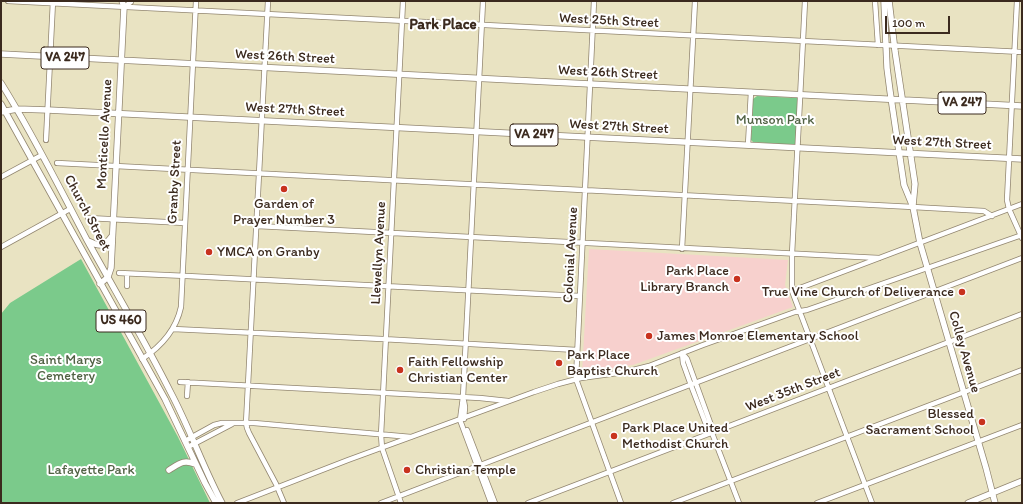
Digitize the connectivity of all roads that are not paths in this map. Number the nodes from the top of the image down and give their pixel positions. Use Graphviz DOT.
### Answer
graph roads {
  1 [pos="8,1"];
  2 [pos="131,1"];
  3 [pos="196,1"];
  4 [pos="268,1"];
  5 [pos="403,1"];
  6 [pos="484,1"];
  7 [pos="594,1"];
  8 [pos="695,1"];
  9 [pos="805,1"];
  10 [pos="875,1"];
  11 [pos="884,1"];
  12 [pos="889,1"];
  13 [pos="1017,1"];
  14 [pos="53,2"];
  15 [pos="124,3"];
  16 [pos="196,11"];
  17 [pos="267,15"];
  18 [pos="402,21"];
  19 [pos="482,25"];
  20 [pos="592,31"];
  21 [pos="693,36"];
  22 [pos="803,42"];
  23 [pos="878,45"];
  24 [pos="886,46"];
  25 [pos="894,46"];
  26 [pos="1015,52"];
  27 [pos="1022,52"];
  28 [pos="1,54"];
  29 [pos="50,57"];
  30 [pos="121,60"];
  31 [pos="193,64"];
  32 [pos="264,68"];
  33 [pos="399,74"];
  34 [pos="480,78"];
  35 [pos="1,83"];
  36 [pos="590,84"];
  37 [pos="690,89"];
  38 [pos="752,92"];
  39 [pos="800,95"];
  40 [pos="891,100"];
  41 [pos="902,100"];
  42 [pos="1,104"];
  43 [pos="1012,105"];
  44 [pos="1022,106"];
  45 [pos="17,109"];
  46 [pos="48,110"];
  47 [pos="3,111"];
  48 [pos="118,113"];
  49 [pos="190,117"];
  50 [pos="261,120"];
  51 [pos="397,127"];
  52 [pos="476,132"];
  53 [pos="587,137"];
  54 [pos="46,140"];
  55 [pos="688,142"];
  56 [pos="748,145"];
  57 [pos="797,148"];
  58 [pos="900,153"];
  59 [pos="910,154"];
  60 [pos="42,155"];
  61 [pos="1009,159"];
  62 [pos="1022,159"];
  63 [pos="32,160"];
  64 [pos="57,163"];
  65 [pos="116,167"];
  66 [pos="188,170"];
  67 [pos="259,174"];
  68 [pos="1,177"];
  69 [pos="394,180"];
  70 [pos="474,185"];
  71 [pos="585,190"];
  72 [pos="685,195"];
  73 [pos="795,201"];
  74 [pos="1022,204"];
  75 [pos="913,207"];
  76 [pos="70,209"];
  77 [pos="1009,209"];
  78 [pos="62,213"];
  79 [pos="992,216"];
  80 [pos="88,218"];
  81 [pos="113,219"];
  82 [pos="185,223"];
  83 [pos="257,226"];
  84 [pos="391,233"];
  85 [pos="112,236"];
  86 [pos="1022,236"];
  87 [pos="471,238"];
  88 [pos="88,241"];
  89 [pos="920,243"];
  90 [pos="582,244"];
  91 [pos="1,247"];
  92 [pos="682,249"];
  93 [pos="792,254"];
  94 [pos="879,258"];
  95 [pos="1022,258"];
  96 [pos="927,268"];
  97 [pos="119,273"];
  98 [pos="128,274"];
  99 [pos="182,276"];
  100 [pos="108,277"];
  101 [pos="254,280"];
  102 [pos="100,284"];
  103 [pos="127,286"];
  104 [pos="388,287"];
  105 [pos="469,290"];
  106 [pos="792,291"];
  107 [pos="934,292"];
  108 [pos="580,296"];
  109 [pos="799,311"];
  110 [pos="1022,314"];
  111 [pos="173,330"];
  112 [pos="251,333"];
  113 [pos="385,339"];
  114 [pos="810,339"];
  115 [pos="948,342"];
  116 [pos="466,344"];
  117 [pos="577,350"];
  118 [pos="682,353"];
  119 [pos="150,354"];
  120 [pos="142,358"];
  121 [pos="1022,370"];
  122 [pos="576,379"];
  123 [pos="180,382"];
  124 [pos="188,382"];
  125 [pos="694,384"];
  126 [pos="248,386"];
  127 [pos="829,388"];
  128 [pos="963,392"];
  129 [pos="383,393"];
  130 [pos="186,396"];
  131 [pos="463,397"];
  132 [pos="509,401"];
  133 [pos="462,419"];
  134 [pos="234,423"];
  135 [pos="246,423"];
  136 [pos="591,423"];
  137 [pos="1022,425"];
  138 [pos="712,433"];
  139 [pos="381,435"];
  140 [pos="191,437"];
  141 [pos="412,437"];
  142 [pos="847,437"];
  143 [pos="185,441"];
  144 [pos="978,442"];
  145 [pos="194,444"];
  146 [pos="188,447"];
  147 [pos="382,448"];
  148 [pos="195,464"];
  149 [pos="478,466"];
  150 [pos="169,470"];
  151 [pos="609,472"];
  152 [pos="731,481"];
  153 [pos="1022,481"];
  154 [pos="866,485"];
  155 [pos="278,487"];
  156 [pos="992,494"];
  157 [pos="398,496"];
  158 [pos="216,503"];
  159 [pos="222,503"];
  160 [pos="237,503"];
  161 [pos="284,503"];
  162 [pos="381,503"];
  163 [pos="401,503"];
  164 [pos="490,503"];
  165 [pos="495,503"];
  166 [pos="528,503"];
  167 [pos="620,503"];
  168 [pos="674,503"];
  169 [pos="739,503"];
  170 [pos="817,503"];
  171 [pos="872,503"];
  172 [pos="968,503"];
  173 [pos="995,503"];
  1 -- 14 [label="street, West 25th Street"];
  2 -- 15 [label="street"];
  3 -- 16 [label="street, Granby Street"];
  4 -- 17 [label="street"];
  5 -- 18 [label="street, Llewellyn Avenue"];
  6 -- 19 [label="street"];
  7 -- 20 [label="street, Colonial Avenue"];
  8 -- 21 [label="street"];
  9 -- 22 [label="street"];
  10 -- 23 [label="street"];
  11 -- 24 [label="main road, Colley Avenue"];
  12 -- 25 [label="main road, Colley Avenue"];
  13 -- 26 [label="street"];
  14 -- 15 [label="street, West 25th Street"];
  14 -- 29 [label="street"];
  15 -- 16 [label="street, West 25th Street"];
  15 -- 30 [label="main road, Monticello Avenue"];
  16 -- 17 [label="street, West 25th Street"];
  16 -- 31 [label="street, Granby Street"];
  17 -- 18 [label="street, West 25th Street"];
  17 -- 32 [label="street"];
  18 -- 19 [label="street, West 25th Street"];
  18 -- 33 [label="street, Llewellyn Avenue"];
  19 -- 20 [label="street, West 25th Street"];
  19 -- 34 [label="street"];
  20 -- 21 [label="street, West 25th Street"];
  20 -- 36 [label="street, Colonial Avenue"];
  21 -- 22 [label="street, West 25th Street"];
  21 -- 37 [label="street"];
  22 -- 23 [label="street, West 25th Street"];
  22 -- 39 [label="street"];
  23 -- 24 [label="street, West 25th Street"];
  24 -- 25 [label="street, West 25th Street"];
  24 -- 40 [label="main road, Colley Avenue"];
  25 -- 26 [label="street, West 25th Street"];
  25 -- 41 [label="main road, Colley Avenue"];
  26 -- 27 [label="street, West 25th Street"];
  26 -- 43 [label="street"];
  28 -- 29 [label="main road, VA 247"];
  29 -- 30 [label="main road, VA 247"];
  29 -- 46 [label="street"];
  30 -- 31 [label="main road, VA 247"];
  30 -- 48 [label="main road, Monticello Avenue"];
  31 -- 32 [label="main road, West 26th Street / VA 247"];
  31 -- 49 [label="street, Granby Street"];
  32 -- 33 [label="main road, West 26th Street / VA 247"];
  32 -- 50 [label="street"];
  33 -- 34 [label="main road, West 26th Street / VA 247"];
  33 -- 51 [label="street, Llewellyn Avenue"];
  34 -- 36 [label="main road, West 26th Street / VA 247"];
  34 -- 52 [label="street"];
  35 -- 45 [label="main road, Church Street"];
  36 -- 37 [label="main road, West 26th Street / VA 247"];
  36 -- 53 [label="street, Colonial Avenue"];
  37 -- 38 [label="main road, West 26th Street / VA 247"];
  37 -- 55 [label="street"];
  38 -- 39 [label="main road, West 26th Street / VA 247"];
  38 -- 56 [label="street"];
  39 -- 40 [label="main road, West 26th Street / VA 247"];
  39 -- 57 [label="street"];
  40 -- 41 [label="main road, West 26th Street / VA 247"];
  40 -- 58 [label="main road, Colley Avenue"];
  41 -- 43 [label="main road, West 26th Street / VA 247"];
  41 -- 59 [label="main road, Colley Avenue"];
  42 -- 47 [label="main road, Church Street"];
  43 -- 44 [label="main road, West 26th Street / VA 247"];
  43 -- 61 [label="street"];
  45 -- 46 [label="main road, VA 247"];
  45 -- 47 [label="main road, VA 247"];
  45 -- 60 [label="main road, Church Street"];
  46 -- 48 [label="main road, VA 247"];
  46 -- 54 [label="street"];
  47 -- 63 [label="main road, Church Street"];
  48 -- 49 [label="main road, VA 247"];
  48 -- 65 [label="main road, Monticello Avenue"];
  49 -- 50 [label="main road, West 27th Street / VA 247"];
  49 -- 66 [label="street, Granby Street"];
  50 -- 51 [label="main road, West 27th Street / VA 247"];
  50 -- 67 [label="street"];
  51 -- 52 [label="main road, West 27th Street / VA 247"];
  51 -- 69 [label="street, Llewellyn Avenue"];
  52 -- 53 [label="main road, West 27th Street / VA 247"];
  52 -- 70 [label="street"];
  53 -- 55 [label="main road, West 27th Street / VA 247"];
  53 -- 71 [label="street, Colonial Avenue"];
  55 -- 56 [label="main road, West 27th Street / VA 247"];
  55 -- 72 [label="street"];
  56 -- 57 [label="main road, West 27th Street / VA 247"];
  57 -- 58 [label="main road, West 27th Street / VA 247"];
  57 -- 73 [label="street"];
  58 -- 59 [label="main road, West 27th Street / VA 247"];
  58 -- 75 [label="main road, Colley Avenue"];
  59 -- 61 [label="main road, West 27th Street / VA 247"];
  59 -- 75 [label="main road, Colley Avenue"];
  60 -- 63 [label="street"];
  60 -- 76 [label="main road, Church Street"];
  61 -- 62 [label="main road, West 27th Street / VA 247"];
  61 -- 77 [label="street"];
  63 -- 68 [label="street"];
  63 -- 78 [label="main road, Church Street"];
  64 -- 65 [label="street"];
  65 -- 66 [label="street"];
  65 -- 81 [label="main road, Monticello Avenue"];
  66 -- 67 [label="street"];
  66 -- 82 [label="street, Granby Street"];
  67 -- 69 [label="street"];
  67 -- 83 [label="street"];
  69 -- 70 [label="street"];
  69 -- 84 [label="street, Llewellyn Avenue"];
  70 -- 71 [label="street"];
  70 -- 87 [label="street"];
  71 -- 72 [label="street"];
  71 -- 90 [label="street, Colonial Avenue"];
  72 -- 73 [label="street"];
  72 -- 92 [label="street"];
  73 -- 75 [label="street"];
  73 -- 93 [label="street"];
  74 -- 77 [label="street"];
  75 -- 79 [label="street"];
  75 -- 89 [label="main road, Colley Avenue"];
  76 -- 78 [label="street"];
  76 -- 88 [label="main road, Church Street"];
  77 -- 79 [label="street"];
  77 -- 86 [label="street"];
  78 -- 91 [label="street"];
  78 -- 102 [label="main road, Church Street"];
  79 -- 89 [label="street"];
  80 -- 81 [label="street"];
  81 -- 82 [label="street"];
  81 -- 85 [label="main road, Monticello Avenue"];
  82 -- 99 [label="street, Granby Street"];
  83 -- 84 [label="street"];
  83 -- 101 [label="street"];
  84 -- 87 [label="street"];
  84 -- 104 [label="street, Llewellyn Avenue"];
  85 -- 88 [label="main road"];
  85 -- 100 [label="main road, Monticello Avenue"];
  86 -- 96 [label="street"];
  87 -- 90 [label="street"];
  87 -- 105 [label="street"];
  88 -- 100 [label="main road, Church Street"];
  89 -- 94 [label="street"];
  89 -- 96 [label="main road, Colley Avenue"];
  90 -- 92 [label="street"];
  90 -- 108 [label="street, Colonial Avenue"];
  92 -- 93 [label="street"];
  93 -- 94 [label="street"];
  93 -- 106 [label="street"];
  94 -- 106 [label="street"];
  95 -- 107 [label="street"];
  96 -- 107 [label="main road, Colley Avenue"];
  96 -- 109 [label="street"];
  97 -- 98 [label="street"];
  98 -- 99 [label="street"];
  98 -- 103 [label="street"];
  99 -- 101 [label="street"];
  99 -- 111 [label="street, Granby Street"];
  100 -- 102 [label="main road"];
  100 -- 119 [label="main road, Church Street / US 460"];
  101 -- 104 [label="street"];
  101 -- 112 [label="street"];
  102 -- 120 [label="main road, Church Street / US 460"];
  104 -- 105 [label="street"];
  104 -- 113 [label="street, Llewellyn Avenue"];
  105 -- 108 [label="street"];
  105 -- 116 [label="street"];
  106 -- 109 [label="street"];
  107 -- 114 [label="street"];
  107 -- 115 [label="main road, Colley Avenue"];
  108 -- 117 [label="street, Colonial Avenue"];
  109 -- 114 [label="street"];
  109 -- 118 [label="street"];
  110 -- 115 [label="street, West 35th Street"];
  111 -- 112 [label="street"];
  111 -- 119 [label="street, Granby Street"];
  112 -- 113 [label="street"];
  112 -- 126 [label="street"];
  113 -- 116 [label="street"];
  113 -- 129 [label="street, Llewellyn Avenue"];
  114 -- 125 [label="street"];
  114 -- 127 [label="street"];
  115 -- 127 [label="street, West 35th Street"];
  115 -- 128 [label="main road, Colley Avenue"];
  116 -- 117 [label="street"];
  116 -- 131 [label="street"];
  117 -- 122 [label="street, Colonial Avenue"];
  118 -- 122 [label="street"];
  118 -- 125 [label="street"];
  119 -- 120 [label="street, Granby Street"];
  119 -- 140 [label="main road, US 460"];
  120 -- 143 [label="main road, US 460"];
  121 -- 128 [label="street"];
  122 -- 132 [label="street"];
  122 -- 136 [label="street, Colonial Avenue"];
  123 -- 124 [label="street"];
  124 -- 126 [label="street"];
  124 -- 130 [label="street"];
  125 -- 136 [label="street"];
  125 -- 138 [label="street"];
  126 -- 129 [label="street"];
  126 -- 135 [label="street"];
  127 -- 138 [label="street, West 35th Street"];
  127 -- 142 [label="street"];
  128 -- 142 [label="street"];
  128 -- 144 [label="main road, Colley Avenue"];
  129 -- 131 [label="street"];
  129 -- 139 [label="street, Llewellyn Avenue"];
  131 -- 132 [label="street"];
  131 -- 133 [label="street"];
  132 -- 133 [label="street"];
  133 -- 141 [label="street"];
  133 -- 149 [label="street"];
  134 -- 135 [label="street"];
  134 -- 140 [label="street"];
  134 -- 145 [label="street"];
  135 -- 139 [label="street"];
  135 -- 155 [label="street"];
  136 -- 149 [label="street"];
  136 -- 151 [label="street, Colonial Avenue"];
  137 -- 144 [label="street"];
  138 -- 151 [label="street, West 35th Street"];
  138 -- 152 [label="street"];
  139 -- 141 [label="street"];
  139 -- 147 [label="street, Llewellyn Avenue"];
  140 -- 143 [label="street"];
  140 -- 145 [label="main road, US 460"];
  141 -- 147 [label="street"];
  142 -- 152 [label="street"];
  142 -- 154 [label="street"];
  143 -- 146 [label="main road, US 460"];
  144 -- 154 [label="street"];
  144 -- 156 [label="main road, Colley Avenue"];
  145 -- 146 [label="street"];
  145 -- 159 [label="main road, US 460"];
  146 -- 148 [label="main road, US 460"];
  147 -- 155 [label="street"];
  147 -- 157 [label="street, Llewellyn Avenue"];
  148 -- 150 [label="main road"];
  148 -- 158 [label="main road, US 460"];
  149 -- 157 [label="street"];
  149 -- 164 [label="street"];
  149 -- 165 [label="street"];
  151 -- 166 [label="street, West 35th Street"];
  151 -- 167 [label="street, Colonial Avenue"];
  152 -- 168 [label="street"];
  152 -- 169 [label="street"];
  153 -- 156 [label="main road"];
  154 -- 170 [label="street"];
  154 -- 171 [label="street"];
  155 -- 160 [label="street"];
  155 -- 161 [label="street"];
  156 -- 172 [label="main road"];
  156 -- 173 [label="main road, Colley Avenue"];
  157 -- 162 [label="street"];
  157 -- 163 [label="street, Llewellyn Avenue"];
}
